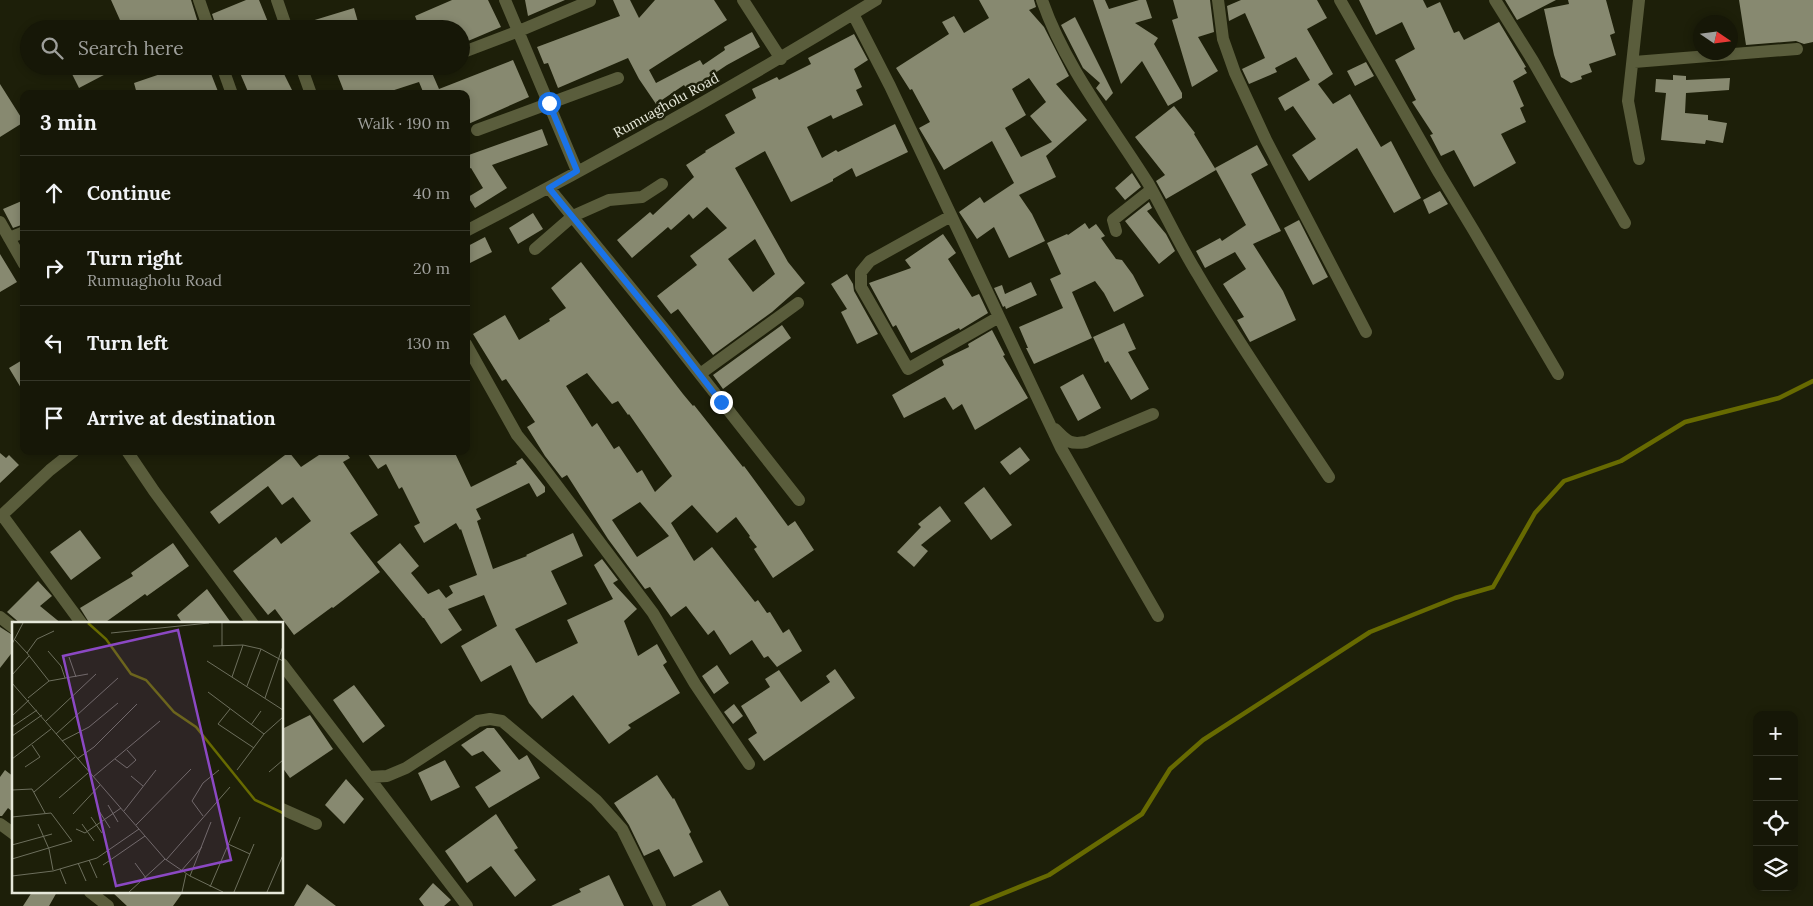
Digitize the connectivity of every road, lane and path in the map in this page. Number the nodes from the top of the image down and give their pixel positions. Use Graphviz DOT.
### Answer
graph roads {
  1 [pos="200,0"];
  2 [pos="277,0"];
  3 [pos="505,0"];
  4 [pos="743,0"];
  5 [pos="876,0"];
  6 [pos="1042,0"];
  7 [pos="1218,0"];
  8 [pos="1340,0"];
  9 [pos="1496,0"];
  10 [pos="1639,0"];
  11 [pos="590,1"];
  12 [pos="853,14"];
  13 [pos="206,20"];
  14 [pos="284,20"];
  15 [pos="519,31"];
  16 [pos="1797,49"];
  17 [pos="470,50"];
  18 [pos="781,59"];
  19 [pos="1634,62"];
  20 [pos="225,75"];
  21 [pos="304,75"];
  22 [pos="618,78"];
  23 [pos="231,90"];
  24 [pos="310,90"];
  25 [pos="549,103"];
  26 [pos="477,130"];
  27 [pos="1640,159"];
  28 [pos="577,171"];
  29 [pos="662,184"];
  30 [pos="549,188"];
  31 [pos="1151,190"];
  32 [pos="573,216"];
  33 [pos="951,216"];
  34 [pos="0,222"];
  35 [pos="1625,223"];
  36 [pos="470,229"];
  37 [pos="1116,231"];
  38 [pos="20,234"];
  39 [pos="9,238"];
  40 [pos="535,249"];
  41 [pos="20,257"];
  42 [pos="798,303"];
  43 [pos="999,317"];
  44 [pos="1366,332"];
  45 [pos="470,351"];
  46 [pos="700,374"];
  47 [pos="1558,374"];
  48 [pos="1153,414"];
  49 [pos="1050,424"];
  50 [pos="69,455"];
  51 [pos="130,455"];
  52 [pos="1329,477"];
  53 [pos="799,500"];
  54 [pos="1,516"];
  55 [pos="1158,616"];
  56 [pos="0,617"];
  57 [pos="80,622"];
  58 [pos="252,622"];
  59 [pos="12,626"];
  60 [pos="284,667"];
  61 [pos="749,764"];
  62 [pos="369,777"];
  63 [pos="284,810"];
  64 [pos="0,824"];
  65 [pos="316,824"];
  66 [pos="12,833"];
  67 [pos="93,894"];
  68 [pos="108,906"];
  69 [pos="467,906"];
  70 [pos="660,906"];
  1 -- 13 [label="street"];
  2 -- 14 [label="street"];
  3 -- 15 [label="street"];
  4 -- 18 [label="street"];
  5 -- 12 [label="street, Rumuagholu Road"];
  6 -- 31 [label="street"];
  7 -- 44 [label="street"];
  8 -- 47 [label="street"];
  9 -- 35 [label="street"];
  10 -- 19 [label="street"];
  11 -- 15 [label="street"];
  12 -- 18 [label="street, Rumuagholu Road"];
  12 -- 33 [label="street"];
  15 -- 17 [label="street"];
  15 -- 25 [label="street"];
  16 -- 19 [label="street"];
  18 -- 28 [label="street, Rumuagholu Road"];
  19 -- 27 [label="street"];
  20 -- 23 [label="street"];
  21 -- 24 [label="street"];
  22 -- 25 [label="street"];
  25 -- 26 [label="street"];
  25 -- 28 [label="street"];
  28 -- 30 [label="street, Rumuagholu Road"];
  29 -- 32 [label="street"];
  30 -- 32 [label="street"];
  30 -- 36 [label="street, Rumuagholu Road"];
  31 -- 37 [label="street"];
  31 -- 52 [label="street"];
  32 -- 40 [label="street"];
  32 -- 46 [label="street"];
  33 -- 43 [label="street"];
  33 -- 43 [label="street"];
  34 -- 39 [label="street"];
  38 -- 39 [label="street"];
  39 -- 41 [label="street"];
  42 -- 46 [label="street"];
  43 -- 49 [label="street"];
  45 -- 61 [label="street"];
  46 -- 53 [label="street"];
  48 -- 49 [label="street"];
  49 -- 55 [label="street"];
  50 -- 54 [label="street"];
  51 -- 58 [label="street"];
  54 -- 57 [label="street"];
  56 -- 59 [label="street"];
  60 -- 62 [label="street"];
  62 -- 69 [label="street"];
  62 -- 70 [label="street"];
  63 -- 65 [label="street"];
  64 -- 66 [label="street"];
  67 -- 68 [label="street"];
}
